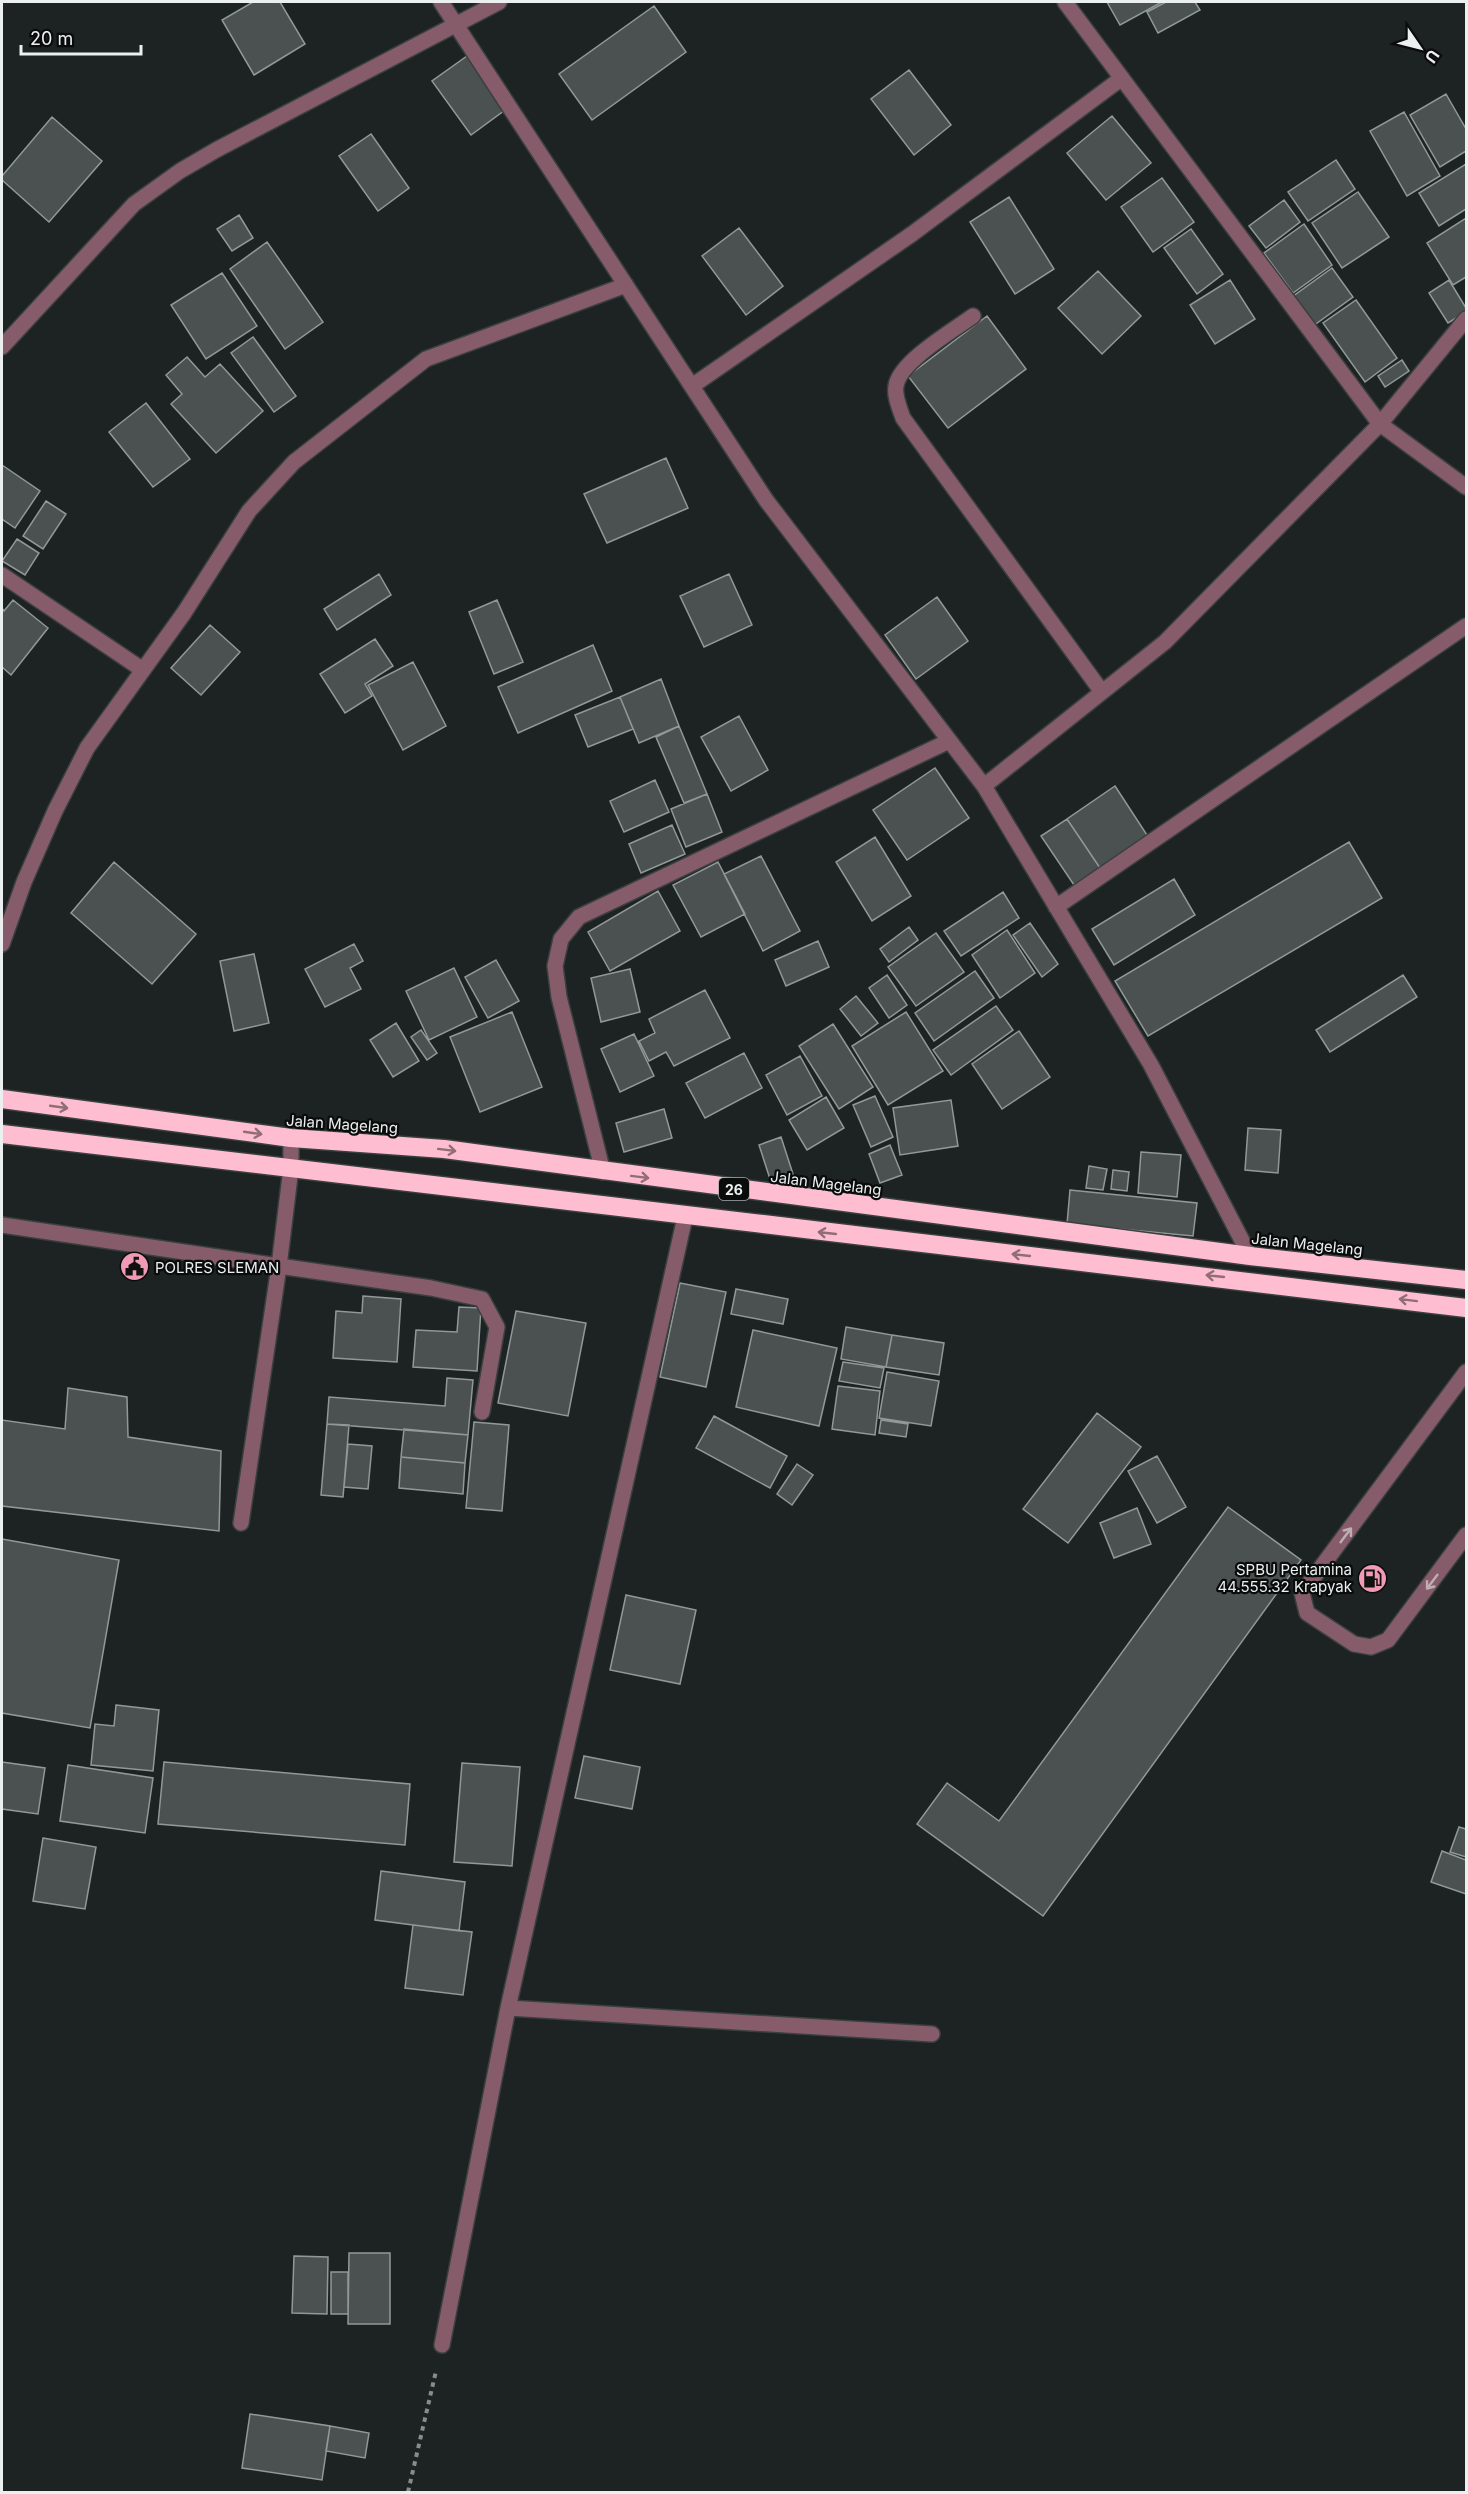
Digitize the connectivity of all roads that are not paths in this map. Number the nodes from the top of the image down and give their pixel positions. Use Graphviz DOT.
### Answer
graph roads {
  1 [pos="441,2"];
  2 [pos="499,2"];
  3 [pos="1065,2"];
  4 [pos="456,25"];
  5 [pos="1122,78"];
  6 [pos="626,285"];
  7 [pos="973,316"];
  8 [pos="1467,319"];
  9 [pos="2,347"];
  10 [pos="692,386"];
  11 [pos="1380,424"];
  12 [pos="1467,487"];
  13 [pos="2,575"];
  14 [pos="1467,626"];
  15 [pos="143,670"];
  16 [pos="1102,692"];
  17 [pos="949,741"];
  18 [pos="984,786"];
  19 [pos="1056,907"];
  20 [pos="2,944"];
  21 [pos="2,1099"];
  22 [pos="2,1134"];
  23 [pos="291,1138"];
  24 [pos="291,1168"];
  25 [pos="603,1172"];
  26 [pos="685,1217"];
  27 [pos="2,1225"];
  28 [pos="1250,1256"];
  29 [pos="279,1266"];
  30 [pos="1467,1280"];
  31 [pos="1467,1308"];
  32 [pos="1467,1372"];
  33 [pos="482,1412"];
  34 [pos="241,1523"];
  35 [pos="1467,1535"];
  36 [pos="508,2008"];
  37 [pos="932,2034"];
  38 [pos="442,2345"];
  1 -- 4 [label="street"];
  2 -- 4 [label="street"];
  3 -- 5 [label="street"];
  4 -- 6 [label="street"];
  4 -- 9 [label="street"];
  5 -- 10 [label="street"];
  5 -- 11 [label="street"];
  6 -- 10 [label="street"];
  6 -- 15 [label="street"];
  7 -- 16 [label="street"];
  8 -- 11 [label="street"];
  10 -- 17 [label="street"];
  11 -- 12 [label="street"];
  11 -- 16 [label="street"];
  13 -- 15 [label="street"];
  14 -- 19 [label="street"];
  15 -- 20 [label="street"];
  16 -- 18 [label="street"];
  17 -- 18 [label="street"];
  17 -- 25 [label="street"];
  18 -- 19 [label="street"];
  19 -- 28 [label="street"];
  21 -- 23 [label="highway, Jalan Magelang / 26, one-way"];
  22 -- 24 [label="highway, 26"];
  23 -- 24 [label="street"];
  23 -- 25 [label="highway, Jalan Magelang / 26, one-way"];
  24 -- 26 [label="highway, 26"];
  24 -- 29 [label="street"];
  25 -- 28 [label="highway, Jalan Magelang / 26, one-way"];
  31 -- 26 [label="highway, 26, one-way"];
  26 -- 36 [label="street"];
  27 -- 29 [label="street"];
  28 -- 30 [label="highway, Jalan Magelang / 26"];
  29 -- 33 [label="street"];
  29 -- 34 [label="street"];
  35 -- 32 [label="street, one-way"];
  36 -- 37 [label="street"];
  36 -- 38 [label="street"];
}
